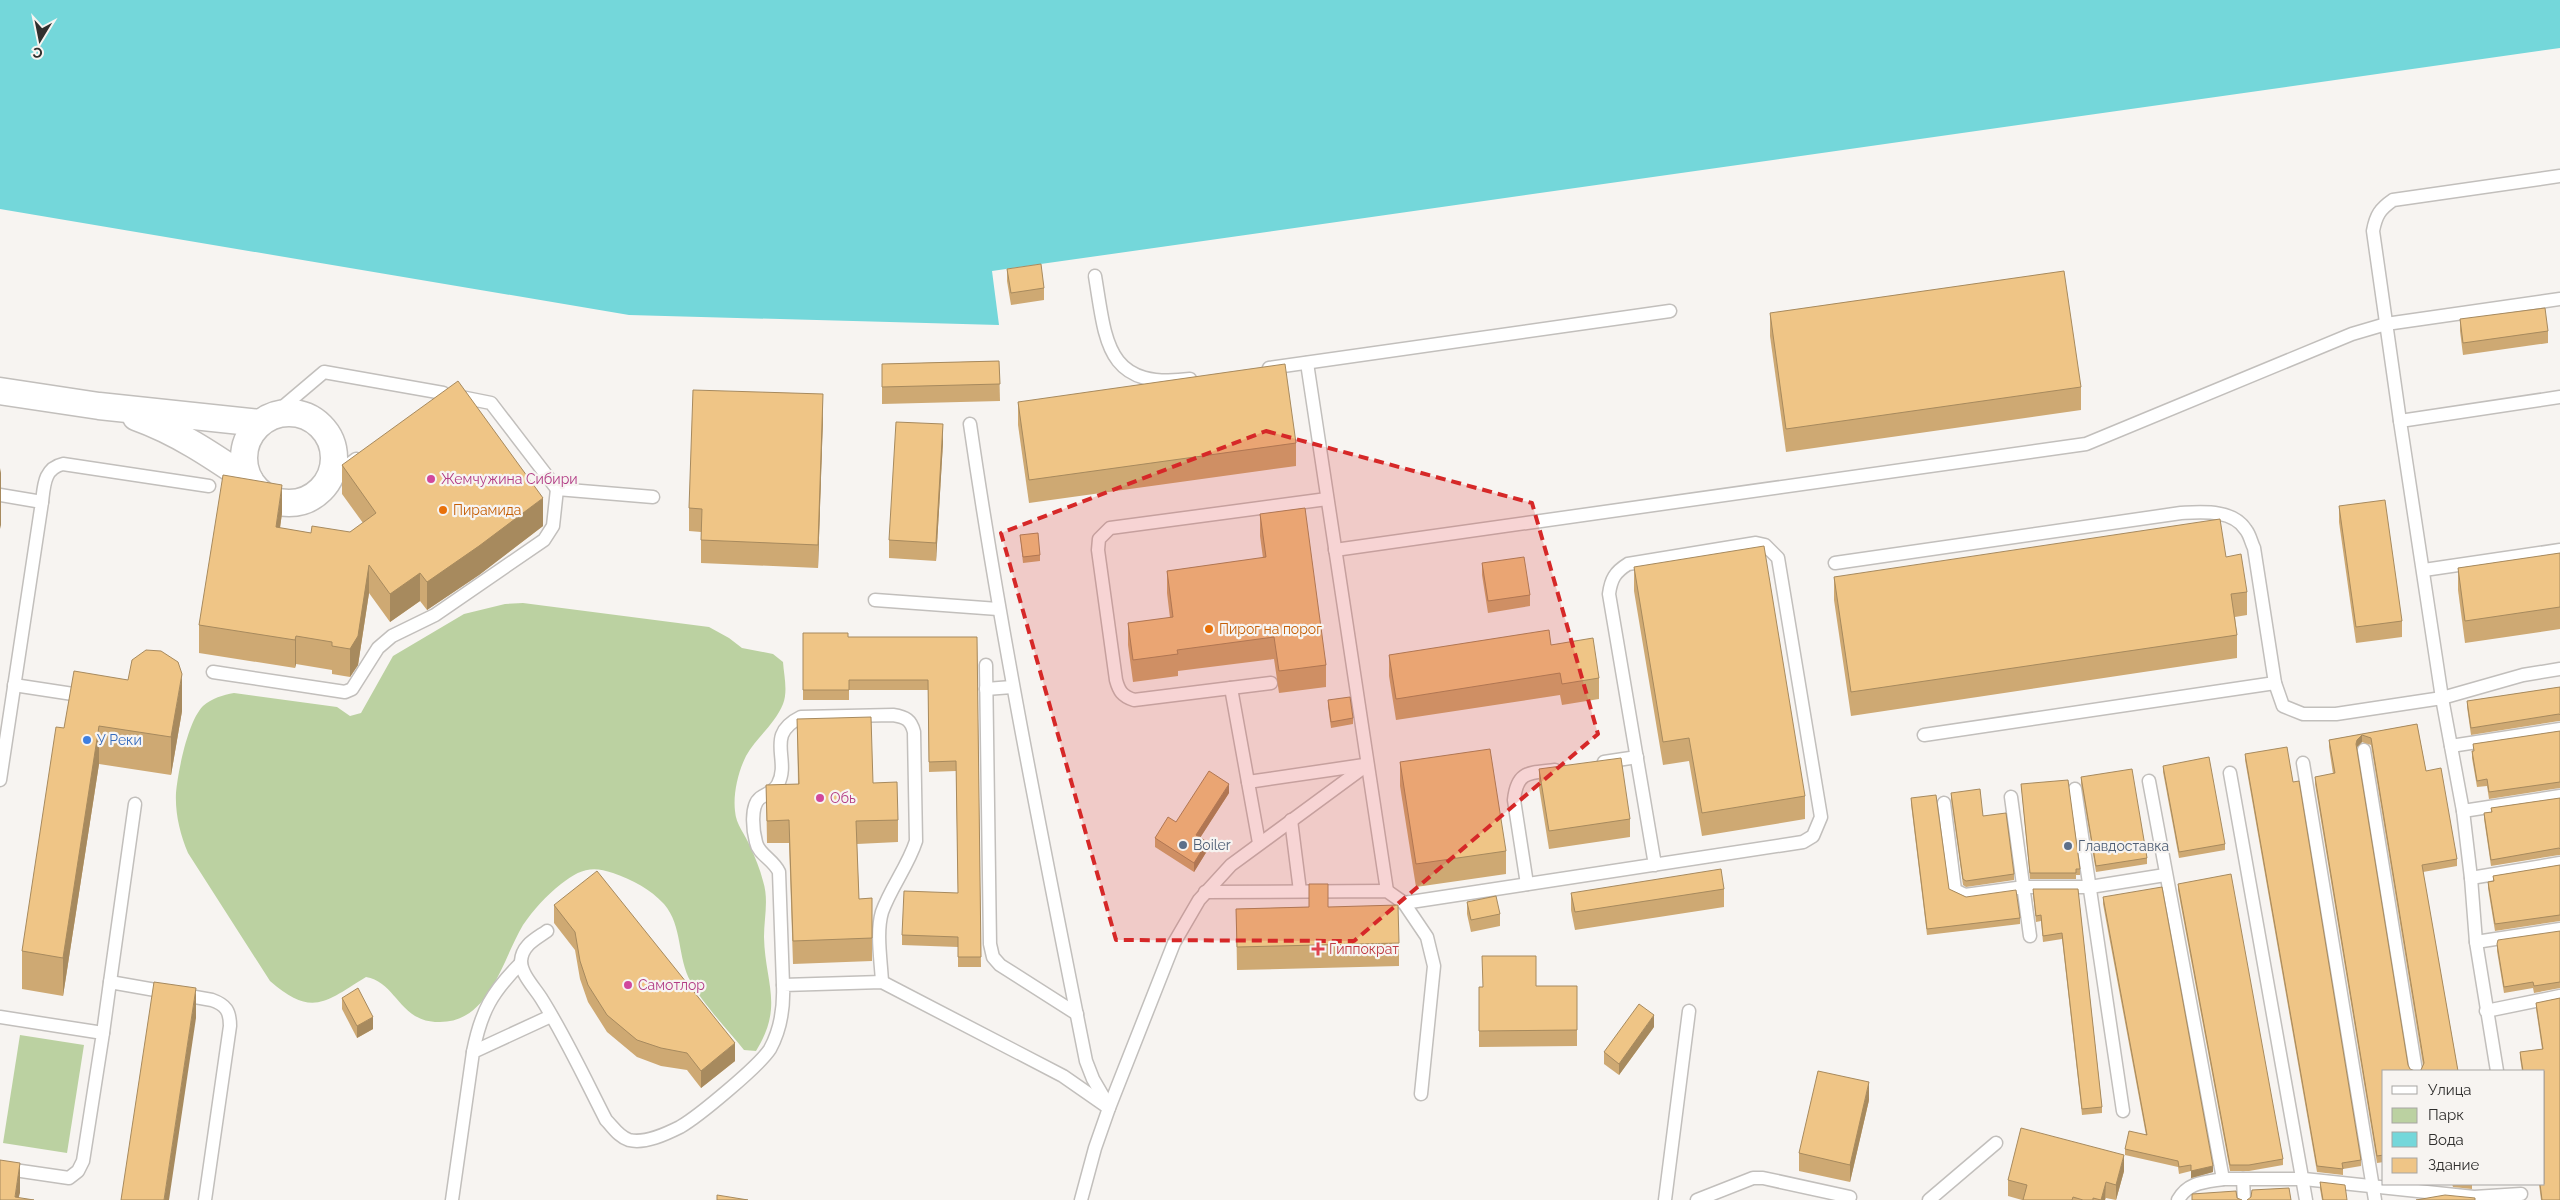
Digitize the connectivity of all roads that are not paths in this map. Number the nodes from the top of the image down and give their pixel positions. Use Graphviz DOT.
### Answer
graph roads {
  1 [pos="2560,176"];
  2 [pos="1095,276"];
  3 [pos="2560,299"];
  4 [pos="1670,311"];
  5 [pos="2386,324"];
  6 [pos="1307,362"];
  7 [pos="1260,369"];
  8 [pos="1204,376"];
  9 [pos="0,392"];
  10 [pos="443,393"];
  11 [pos="2560,397"];
  12 [pos="428,405"];
  13 [pos="100,406"];
  14 [pos="266,420"];
  15 [pos="2400,421"];
  16 [pos="970,424"];
  17 [pos="366,451"];
  18 [pos="328,480"];
  19 [pos="250,481"];
  20 [pos="209,486"];
  21 [pos="557,488"];
  22 [pos="0,495"];
  23 [pos="653,497"];
  24 [pos="1327,499"];
  25 [pos="42,502"];
  26 [pos="1335,550"];
  27 [pos="2560,550"];
  28 [pos="1835,563"];
  29 [pos="2424,570"];
  30 [pos="875,600"];
  31 [pos="998,609"];
  32 [pos="986,665"];
  33 [pos="2560,669"];
  34 [pos="213,672"];
  35 [pos="1271,683"];
  36 [pos="2275,683"];
  37 [pos="14,685"];
  38 [pos="1012,686"];
  39 [pos="1231,688"];
  40 [pos="986,689"];
  41 [pos="95,698"];
  42 [pos="2442,698"];
  43 [pos="2560,729"];
  44 [pos="1924,735"];
  45 [pos="2451,746"];
  46 [pos="2364,750"];
  47 [pos="1636,757"];
  48 [pos="2303,763"];
  49 [pos="1591,764"];
  50 [pos="1366,765"];
  51 [pos="1572,767"];
  52 [pos="2230,773"];
  53 [pos="0,780"];
  54 [pos="2149,781"];
  55 [pos="1248,782"];
  56 [pos="2075,788"];
  57 [pos="2560,796"];
  58 [pos="2011,797"];
  59 [pos="1944,803"];
  60 [pos="135,804"];
  61 [pos="2463,811"];
  62 [pos="1291,820"];
  63 [pos="1259,843"];
  64 [pos="2560,864"];
  65 [pos="1655,865"];
  66 [pos="2165,875"];
  67 [pos="2472,878"];
  68 [pos="1527,884"];
  69 [pos="2024,887"];
  70 [pos="2090,887"];
  71 [pos="1300,891"];
  72 [pos="1387,891"];
  73 [pos="1205,892"];
  74 [pos="1404,903"];
  75 [pos="2560,928"];
  76 [pos="548,931"];
  77 [pos="2030,936"];
  78 [pos="2476,942"];
  79 [pos="521,963"];
  80 [pos="110,982"];
  81 [pos="882,982"];
  82 [pos="783,986"];
  83 [pos="2560,996"];
  84 [pos="1690,1011"];
  85 [pos="2486,1011"];
  86 [pos="1077,1014"];
  87 [pos="551,1016"];
  88 [pos="0,1017"];
  89 [pos="103,1033"];
  90 [pos="474,1052"];
  91 [pos="2416,1070"];
  92 [pos="2497,1070"];
  93 [pos="1421,1094"];
  94 [pos="1109,1108"];
  95 [pos="2123,1111"];
  96 [pos="1996,1143"];
  97 [pos="0,1168"];
  98 [pos="2223,1179"];
  99 [pos="2243,1179"];
  100 [pos="2304,1179"];
  101 [pos="2373,1185"];
  102 [pos="2436,1192"];
  103 [pos="2521,1193"];
  104 [pos="1850,1197"];
  105 [pos="205,1200"];
  106 [pos="452,1200"];
  107 [pos="1081,1200"];
  108 [pos="1665,1200"];
  109 [pos="1697,1200"];
  110 [pos="1930,1200"];
  111 [pos="2178,1200"];
  112 [pos="2244,1200"];
  113 [pos="2306,1200"];
  114 [pos="2375,1200"];
  1 -- 5 [label="lane"];
  2 -- 8 [label="lane"];
  3 -- 5 [label="lane"];
  4 -- 6 [label="lane"];
  5 -- 15 [label="lane"];
  5 -- 26 [label="lane"];
  6 -- 7 [label="lane"];
  6 -- 24 [label="lane"];
  9 -- 13 [label="street"];
  10 -- 12 [label="lane"];
  10 -- 14 [label="lane"];
  10 -- 21 [label="lane"];
  11 -- 15 [label="lane"];
  13 -- 14 [label="street"];
  13 -- 19 [label="street"];
  14 -- 18 [label="street"];
  14 -- 19 [label="street"];
  15 -- 29 [label="lane"];
  16 -- 31 [label="lane"];
  17 -- 18 [label="lane"];
  18 -- 19 [label="street"];
  20 -- 25 [label="lane"];
  21 -- 23 [label="lane"];
  21 -- 34 [label="lane"];
  22 -- 25 [label="lane"];
  24 -- 26 [label="lane"];
  24 -- 39 [label="lane"];
  25 -- 37 [label="lane"];
  26 -- 50 [label="lane"];
  27 -- 29 [label="lane"];
  28 -- 36 [label="lane"];
  29 -- 42 [label="lane"];
  30 -- 31 [label="lane"];
  31 -- 38 [label="lane"];
  32 -- 40 [label="lane"];
  33 -- 42 [label="lane"];
  35 -- 39 [label="lane"];
  36 -- 42 [label="lane"];
  36 -- 44 [label="lane"];
  37 -- 41 [label="lane"];
  37 -- 53 [label="lane"];
  38 -- 40 [label="lane"];
  38 -- 86 [label="lane"];
  39 -- 55 [label="lane"];
  40 -- 86 [label="lane"];
  42 -- 45 [label="lane"];
  43 -- 45 [label="lane"];
  45 -- 61 [label="lane"];
  46 -- 91 [label="lane"];
  47 -- 49 [label="lane"];
  47 -- 65 [label="lane"];
  47 -- 65 [label="lane"];
  48 -- 101 [label="lane"];
  50 -- 55 [label="lane"];
  50 -- 62 [label="lane"];
  50 -- 72 [label="lane"];
  51 -- 68 [label="lane"];
  52 -- 100 [label="lane"];
  54 -- 66 [label="lane"];
  55 -- 63 [label="lane"];
  56 -- 70 [label="lane"];
  57 -- 61 [label="lane"];
  58 -- 69 [label="lane"];
  59 -- 69 [label="lane"];
  60 -- 80 [label="lane"];
  61 -- 67 [label="lane"];
  62 -- 63 [label="lane"];
  62 -- 71 [label="lane"];
  63 -- 73 [label="lane"];
  64 -- 67 [label="lane"];
  65 -- 68 [label="lane"];
  66 -- 70 [label="lane"];
  66 -- 98 [label="lane"];
  67 -- 78 [label="lane"];
  68 -- 74 [label="lane"];
  69 -- 70 [label="lane"];
  69 -- 77 [label="lane"];
  70 -- 95 [label="lane"];
  71 -- 72 [label="lane"];
  71 -- 73 [label="lane"];
  72 -- 74 [label="lane"];
  73 -- 94 [label="lane"];
  74 -- 93 [label="lane"];
  75 -- 78 [label="lane"];
  76 -- 79 [label="lane"];
  78 -- 85 [label="lane"];
  79 -- 87 [label="lane"];
  79 -- 90 [label="lane"];
  80 -- 89 [label="lane"];
  80 -- 105 [label="lane"];
  81 -- 82 [label="lane"];
  81 -- 82 [label="lane"];
  81 -- 94 [label="lane"];
  82 -- 87 [label="lane"];
  83 -- 85 [label="lane"];
  84 -- 108 [label="lane"];
  85 -- 92 [label="lane"];
  86 -- 94 [label="lane"];
  87 -- 90 [label="lane"];
  88 -- 89 [label="lane"];
  89 -- 97 [label="lane"];
  90 -- 106 [label="lane"];
  94 -- 107 [label="lane"];
  96 -- 110 [label="lane"];
  98 -- 99 [label="lane"];
  98 -- 111 [label="lane"];
  99 -- 100 [label="lane"];
  99 -- 112 [label="lane"];
  100 -- 101 [label="lane"];
  100 -- 113 [label="lane"];
  101 -- 102 [label="lane"];
  101 -- 114 [label="lane"];
  102 -- 103 [label="lane"];
  104 -- 109 [label="lane"];
}
